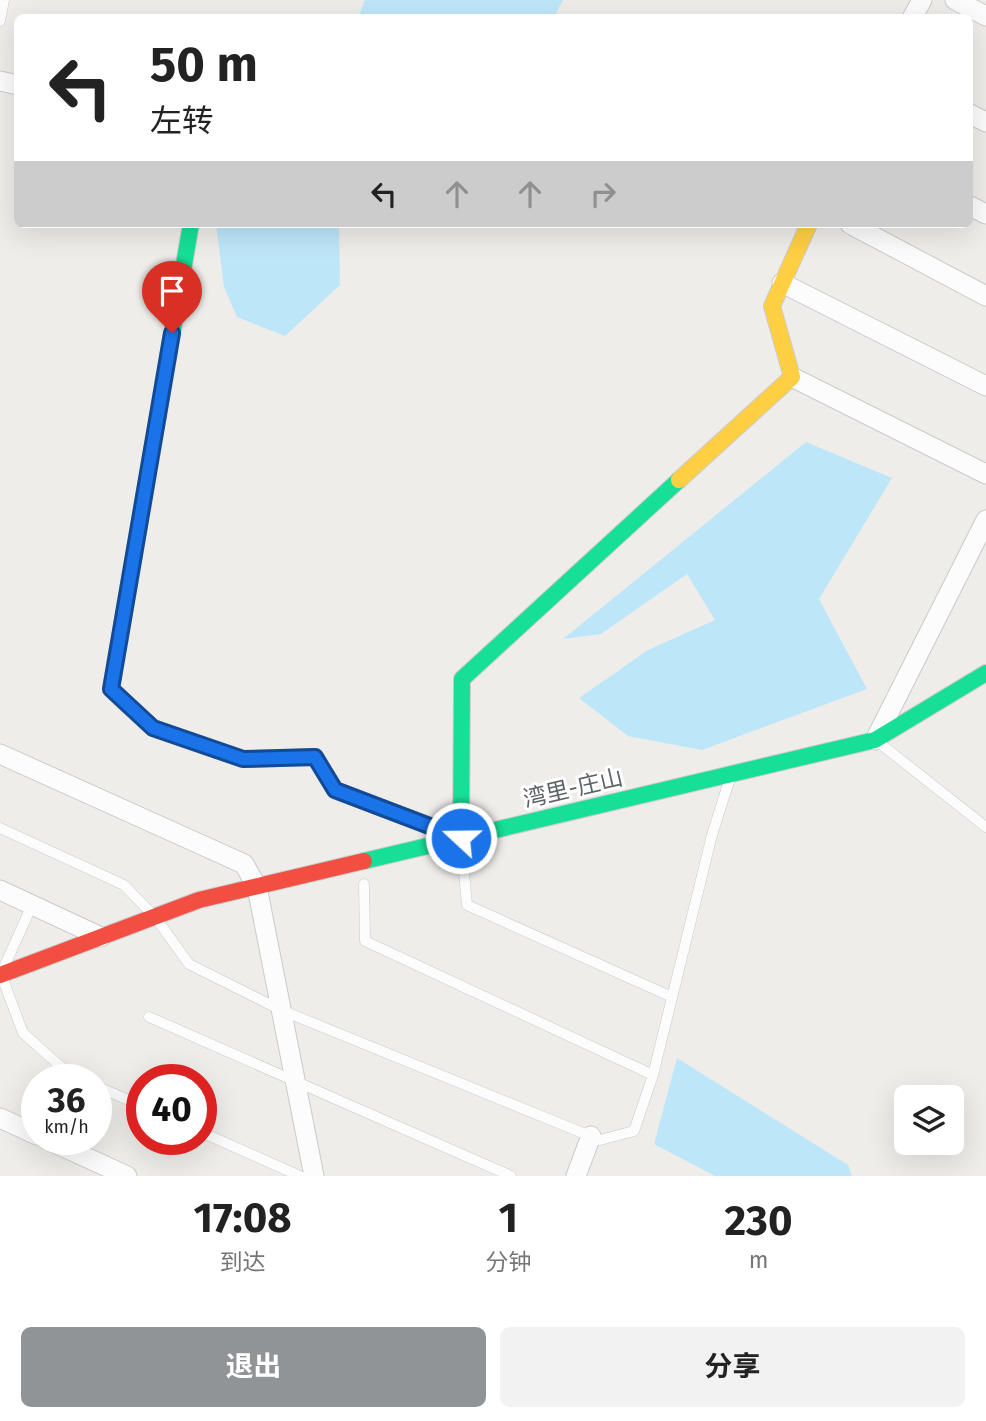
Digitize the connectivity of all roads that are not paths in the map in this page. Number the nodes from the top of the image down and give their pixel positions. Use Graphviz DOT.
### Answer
graph roads {
  1 [pos="4,0"];
  2 [pos="954,0"];
  3 [pos="986,16"];
  4 [pos="0,21"];
  5 [pos="190,228"];
  6 [pos="807,228"];
  7 [pos="858,228"];
  8 [pos="782,283"];
  9 [pos="986,296"];
  10 [pos="792,377"];
  11 [pos="986,386"];
  12 [pos="986,474"];
  13 [pos="986,520"];
  14 [pos="968,556"];
  15 [pos="986,565"];
  16 [pos="986,673"];
  17 [pos="875,740"];
  18 [pos="0,754"];
  19 [pos="732,774"];
  20 [pos="986,827"];
  21 [pos="0,828"];
  22 [pos="461,838"];
  23 [pos="364,884"];
  24 [pos="257,887"];
  25 [pos="0,890"];
  26 [pos="32,905"];
  27 [pos="155,917"];
  28 [pos="101,937"];
  29 [pos="0,974"];
  30 [pos="672,997"];
  31 [pos="281,1010"];
  32 [pos="149,1017"];
  33 [pos="58,1064"];
  34 [pos="653,1075"];
  35 [pos="295,1080"];
  36 [pos="0,1118"];
  37 [pos="21,1128"];
  38 [pos="591,1136"];
  39 [pos="217,1139"];
  40 [pos="81,1155"];
  41 [pos="127,1176"];
  42 [pos="300,1176"];
  43 [pos="314,1176"];
  44 [pos="511,1176"];
  45 [pos="576,1176"];
  1 -- 4 [label="lane"];
  2 -- 3 [label="street"];
  5 -- 22 [label="street"];
  6 -- 8 [label="street"];
  7 -- 9 [label="street"];
  8 -- 10 [label="street"];
  8 -- 11 [label="street"];
  10 -- 12 [label="street"];
  10 -- 22 [label="street"];
  13 -- 14 [label="street"];
  14 -- 15 [label="street"];
  14 -- 17 [label="street"];
  16 -- 17 [label="street, 湾里-庄山"];
  17 -- 19 [label="street, 湾里-庄山"];
  17 -- 20 [label="lane"];
  18 -- 24 [label="street"];
  19 -- 22 [label="street, 湾里-庄山"];
  19 -- 30 [label="lane"];
  21 -- 27 [label="lane"];
  22 -- 24 [label="street, 湾里-庄山"];
  22 -- 30 [label="lane"];
  23 -- 34 [label="lane"];
  24 -- 27 [label="street, 湾里-庄山"];
  24 -- 31 [label="street"];
  25 -- 26 [label="street"];
  26 -- 28 [label="street"];
  26 -- 29 [label="lane"];
  27 -- 28 [label="street, 湾里-庄山"];
  27 -- 31 [label="lane"];
  28 -- 29 [label="street, 湾里-庄山"];
  29 -- 33 [label="lane"];
  30 -- 34 [label="lane"];
  31 -- 35 [label="street"];
  31 -- 38 [label="lane"];
  32 -- 35 [label="lane"];
  34 -- 38 [label="lane"];
  35 -- 43 [label="street"];
  35 -- 44 [label="lane"];
  36 -- 37 [label="street"];
  38 -- 45 [label="street"];
  39 -- 42 [label="lane"];
  40 -- 41 [label="street"];
}
